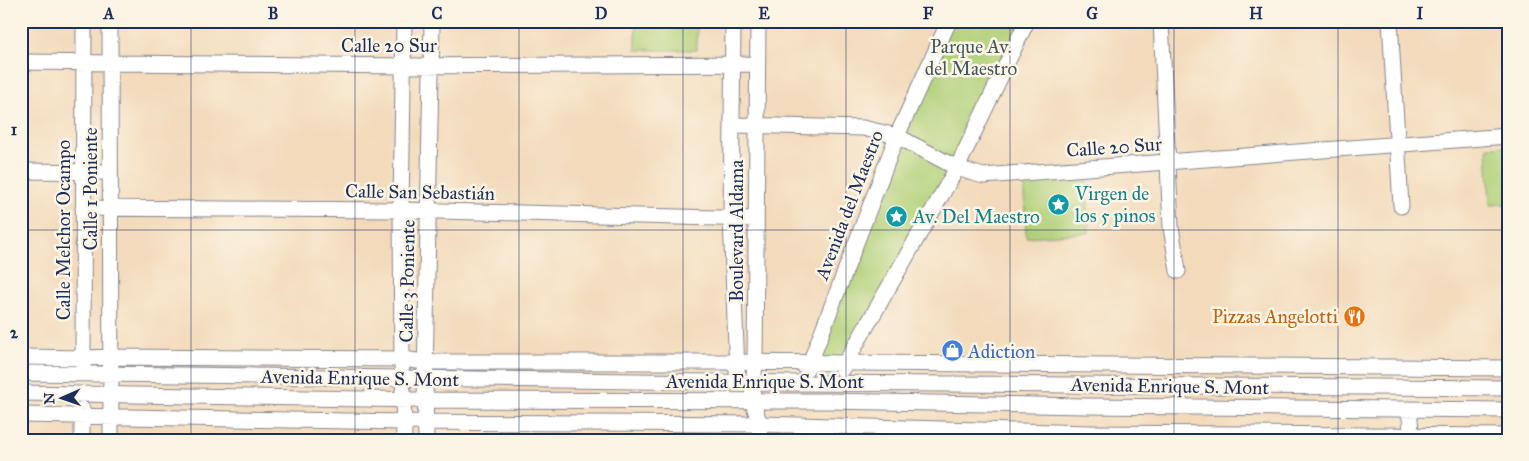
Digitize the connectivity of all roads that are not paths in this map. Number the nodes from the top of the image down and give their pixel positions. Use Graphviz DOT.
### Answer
graph roads {
  1 [pos="84,21"];
  2 [pos="110,21"];
  3 [pos="404,21"];
  4 [pos="432,21"];
  5 [pos="733,21"];
  6 [pos="758,21"];
  7 [pos="949,21"];
  8 [pos="1027,21"];
  9 [pos="1161,21"];
  10 [pos="1390,21"];
  11 [pos="21,62"];
  12 [pos="84,63"];
  13 [pos="110,63"];
  14 [pos="732,64"];
  15 [pos="757,64"];
  16 [pos="432,65"];
  17 [pos="404,66"];
  18 [pos="732,125"];
  19 [pos="757,126"];
  20 [pos="897,136"];
  21 [pos="1508,136"];
  22 [pos="1397,145"];
  23 [pos="1168,163"];
  24 [pos="956,168"];
  25 [pos="21,171"];
  26 [pos="84,171"];
  27 [pos="110,172"];
  28 [pos="1401,206"];
  29 [pos="84,208"];
  30 [pos="110,208"];
  31 [pos="401,210"];
  32 [pos="428,212"];
  33 [pos="731,218"];
  34 [pos="756,219"];
  35 [pos="1178,271"];
  36 [pos="21,357"];
  37 [pos="111,357"];
  38 [pos="83,358"];
  39 [pos="402,359"];
  40 [pos="425,362"];
  41 [pos="736,362"];
  42 [pos="755,362"];
  43 [pos="810,363"];
  44 [pos="846,363"];
  45 [pos="1508,368"];
  46 [pos="21,373"];
  47 [pos="83,374"];
  48 [pos="111,374"];
  49 [pos="402,377"];
  50 [pos="425,378"];
  51 [pos="738,382"];
  52 [pos="754,382"];
  53 [pos="797,383"];
  54 [pos="836,383"];
  55 [pos="1508,388"];
  56 [pos="21,393"];
  57 [pos="82,395"];
  58 [pos="111,395"];
  59 [pos="403,399"];
  60 [pos="425,400"];
  61 [pos="746,400"];
  62 [pos="786,401"];
  63 [pos="829,401"];
  64 [pos="1085,406"];
  65 [pos="1409,409"];
  66 [pos="1508,410"];
  67 [pos="21,416"];
  68 [pos="82,417"];
  69 [pos="111,418"];
  70 [pos="426,421"];
  71 [pos="404,422"];
  72 [pos="760,424"];
  73 [pos="1090,436"];
  74 [pos="1508,436"];
  75 [pos="1412,438"];
  76 [pos="82,440"];
  77 [pos="110,440"];
  78 [pos="404,440"];
  79 [pos="426,440"];
  80 [pos="759,440"];
  1 -- 12 [label="street, Calle Melchor Ocampo"];
  2 -- 13 [label="street, Calle 1 Poniente"];
  3 -- 17 [label="street"];
  4 -- 16 [label="street, Calle 3 Poniente"];
  5 -- 14 [label="street, Boulevard Aldama"];
  6 -- 15 [label="street, Boulevard Aldama"];
  7 -- 20 [label="street, Avenida del Maestro"];
  8 -- 24 [label="street"];
  9 -- 23 [label="street"];
  10 -- 22 [label="street"];
  11 -- 12 [label="street, Calle 20 Sur"];
  12 -- 13 [label="street, Calle 20 Sur"];
  12 -- 26 [label="street, Calle Melchor Ocampo"];
  13 -- 17 [label="street, Calle 20 Sur"];
  13 -- 27 [label="street, Calle 1 Poniente"];
  14 -- 15 [label="street, Calle 20 Sur"];
  14 -- 16 [label="street, Calle 20 Sur"];
  14 -- 18 [label="street, Boulevard Aldama"];
  15 -- 19 [label="street, Boulevard Aldama"];
  16 -- 17 [label="street, Calle 20 Sur"];
  16 -- 32 [label="street, Calle 3 Poniente"];
  17 -- 31 [label="street"];
  18 -- 19 [label="street, Calle 20 Sur"];
  18 -- 33 [label="street, Boulevard Aldama"];
  19 -- 20 [label="street, Calle 20 Sur"];
  19 -- 34 [label="street, Boulevard Aldama"];
  20 -- 24 [label="street, Calle 20 Sur"];
  20 -- 43 [label="street, Avenida del Maestro"];
  21 -- 22 [label="street, Calle 20 Sur"];
  22 -- 23 [label="street, Calle 20 Sur"];
  22 -- 28 [label="street"];
  23 -- 24 [label="street, Calle 20 Sur"];
  23 -- 35 [label="street"];
  24 -- 44 [label="street"];
  25 -- 26 [label="street"];
  26 -- 27 [label="street"];
  26 -- 29 [label="street, Calle Melchor Ocampo"];
  27 -- 30 [label="street, Calle 1 Poniente"];
  29 -- 30 [label="street, Calle San Sebastián"];
  29 -- 38 [label="street, Calle Melchor Ocampo"];
  30 -- 31 [label="street, Calle San Sebastián"];
  30 -- 37 [label="street, Calle 1 Poniente"];
  31 -- 32 [label="street, Calle San Sebastián"];
  31 -- 39 [label="street"];
  32 -- 33 [label="street, Calle San Sebastián"];
  32 -- 40 [label="street, Calle 3 Poniente"];
  33 -- 34 [label="street, Calle San Sebastián"];
  33 -- 41 [label="street, Boulevard Aldama"];
  34 -- 42 [label="street, Boulevard Aldama"];
  36 -- 38 [label="street"];
  37 -- 38 [label="street"];
  37 -- 39 [label="street"];
  37 -- 48 [label="street"];
  38 -- 47 [label="street, Calle Melchor Ocampo"];
  39 -- 40 [label="street"];
  39 -- 49 [label="street"];
  40 -- 41 [label="street"];
  40 -- 50 [label="street, Calle 3 Poniente"];
  41 -- 42 [label="street"];
  41 -- 51 [label="street, Boulevard Aldama"];
  42 -- 43 [label="street"];
  42 -- 52 [label="street, Boulevard Aldama"];
  43 -- 44 [label="street"];
  43 -- 53 [label="street, Avenida del Maestro"];
  44 -- 45 [label="street"];
  44 -- 54 [label="street"];
  46 -- 47 [label="street, Avenida Enrique S. Mont"];
  47 -- 48 [label="street, Avenida Enrique S. Mont"];
  47 -- 57 [label="street, Calle Melchor Ocampo"];
  48 -- 49 [label="street, Avenida Enrique S. Mont"];
  48 -- 58 [label="street"];
  49 -- 50 [label="street, Avenida Enrique S. Mont"];
  49 -- 59 [label="street"];
  50 -- 51 [label="street, Avenida Enrique S. Mont"];
  50 -- 60 [label="street, Calle 3 Poniente"];
  51 -- 52 [label="street, Avenida Enrique S. Mont"];
  51 -- 61 [label="street, Boulevard Aldama"];
  52 -- 53 [label="street, Avenida Enrique S. Mont"];
  52 -- 61 [label="street, Boulevard Aldama"];
  53 -- 54 [label="street, Avenida Enrique S. Mont"];
  53 -- 62 [label="street, Avenida del Maestro"];
  54 -- 55 [label="street, Avenida Enrique S. Mont"];
  54 -- 63 [label="street"];
  56 -- 57 [label="street, Avenida Enrique S. Mont"];
  57 -- 58 [label="street, Avenida Enrique S. Mont"];
  57 -- 68 [label="street, Calle Melchor Ocampo"];
  58 -- 59 [label="street, Avenida Enrique S. Mont"];
  58 -- 69 [label="street"];
  59 -- 60 [label="street, Avenida Enrique S. Mont"];
  59 -- 71 [label="street"];
  60 -- 61 [label="street, Avenida Enrique S. Mont"];
  60 -- 70 [label="street, Calle 3 Poniente"];
  61 -- 62 [label="street, Avenida Enrique S. Mont"];
  61 -- 72 [label="street, Boulevard Aldama"];
  62 -- 63 [label="street, Avenida Enrique S. Mont"];
  62 -- 72 [label="street, Avenida del Maestro"];
  63 -- 64 [label="street, Avenida Enrique S. Mont"];
  64 -- 65 [label="street, Avenida Enrique S. Mont"];
  64 -- 73 [label="street"];
  65 -- 66 [label="street, Avenida Enrique S. Mont"];
  65 -- 75 [label="street"];
  67 -- 68 [label="street"];
  68 -- 69 [label="street"];
  68 -- 76 [label="street, Calle Melchor Ocampo"];
  69 -- 71 [label="street"];
  69 -- 77 [label="street"];
  70 -- 71 [label="street"];
  70 -- 72 [label="street"];
  70 -- 79 [label="street, Calle 3 Poniente"];
  71 -- 78 [label="street"];
  72 -- 73 [label="street"];
  72 -- 80 [label="street, Boulevard Aldama"];
  73 -- 75 [label="street"];
  74 -- 75 [label="street"];
}
